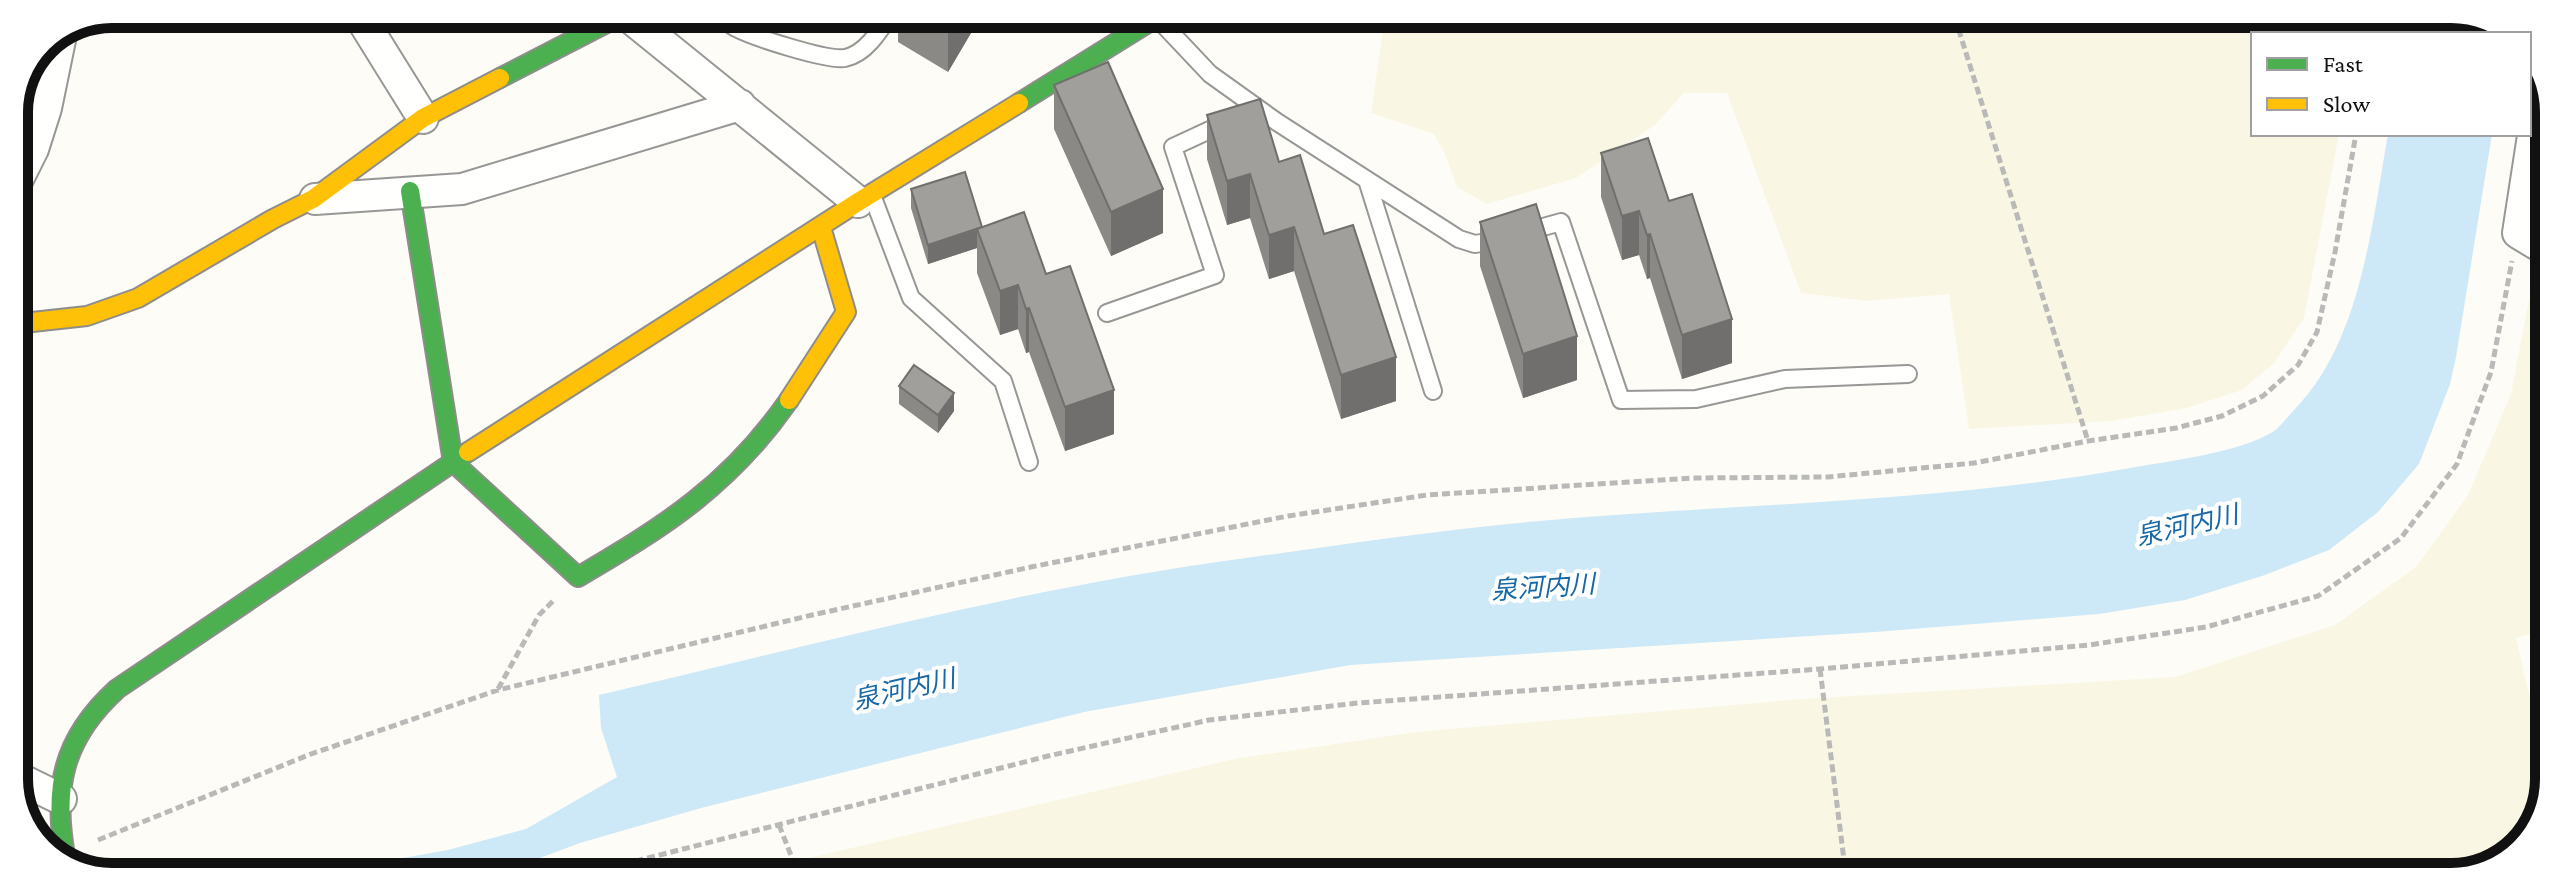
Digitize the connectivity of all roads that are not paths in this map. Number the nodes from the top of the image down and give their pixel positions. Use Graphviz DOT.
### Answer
graph roads {
  1 [pos="367,28"];
  2 [pos="599,28"];
  3 [pos="641,28"];
  4 [pos="735,28"];
  5 [pos="882,28"];
  6 [pos="1140,28"];
  7 [pos="1168,28"];
  8 [pos="59,47"];
  9 [pos="740,105"];
  10 [pos="1257,108"];
  11 [pos="423,118"];
  12 [pos="2535,123"];
  13 [pos="28,159"];
  14 [pos="1367,180"];
  15 [pos="410,191"];
  16 [pos="864,198"];
  17 [pos="313,199"];
  18 [pos="821,227"];
  19 [pos="2535,243"];
  20 [pos="1107,313"];
  21 [pos="28,322"];
  22 [pos="1908,374"];
  23 [pos="1433,391"];
  24 [pos="453,462"];
  25 [pos="1029,462"];
  26 [pos="28,783"];
  27 [pos="61,799"];
  28 [pos="64,848"];
  1 -- 11 [label="street"];
  2 -- 11 [label="street"];
  3 -- 9 [label="street"];
  4 -- 5 [label="lane"];
  6 -- 16 [label="street"];
  7 -- 10 [label="lane"];
  8 -- 13 [label="street"];
  9 -- 15 [label="street"];
  9 -- 16 [label="street"];
  10 -- 14 [label="lane"];
  10 -- 20 [label="lane"];
  11 -- 17 [label="street"];
  12 -- 19 [label="street"];
  14 -- 22 [label="lane"];
  14 -- 23 [label="lane"];
  15 -- 17 [label="street"];
  15 -- 24 [label="street"];
  16 -- 18 [label="street"];
  16 -- 25 [label="lane"];
  17 -- 21 [label="street"];
  18 -- 24 [label="street"];
  18 -- 24 [label="street"];
  24 -- 27 [label="street"];
  26 -- 27 [label="street"];
  27 -- 28 [label="street"];
}
